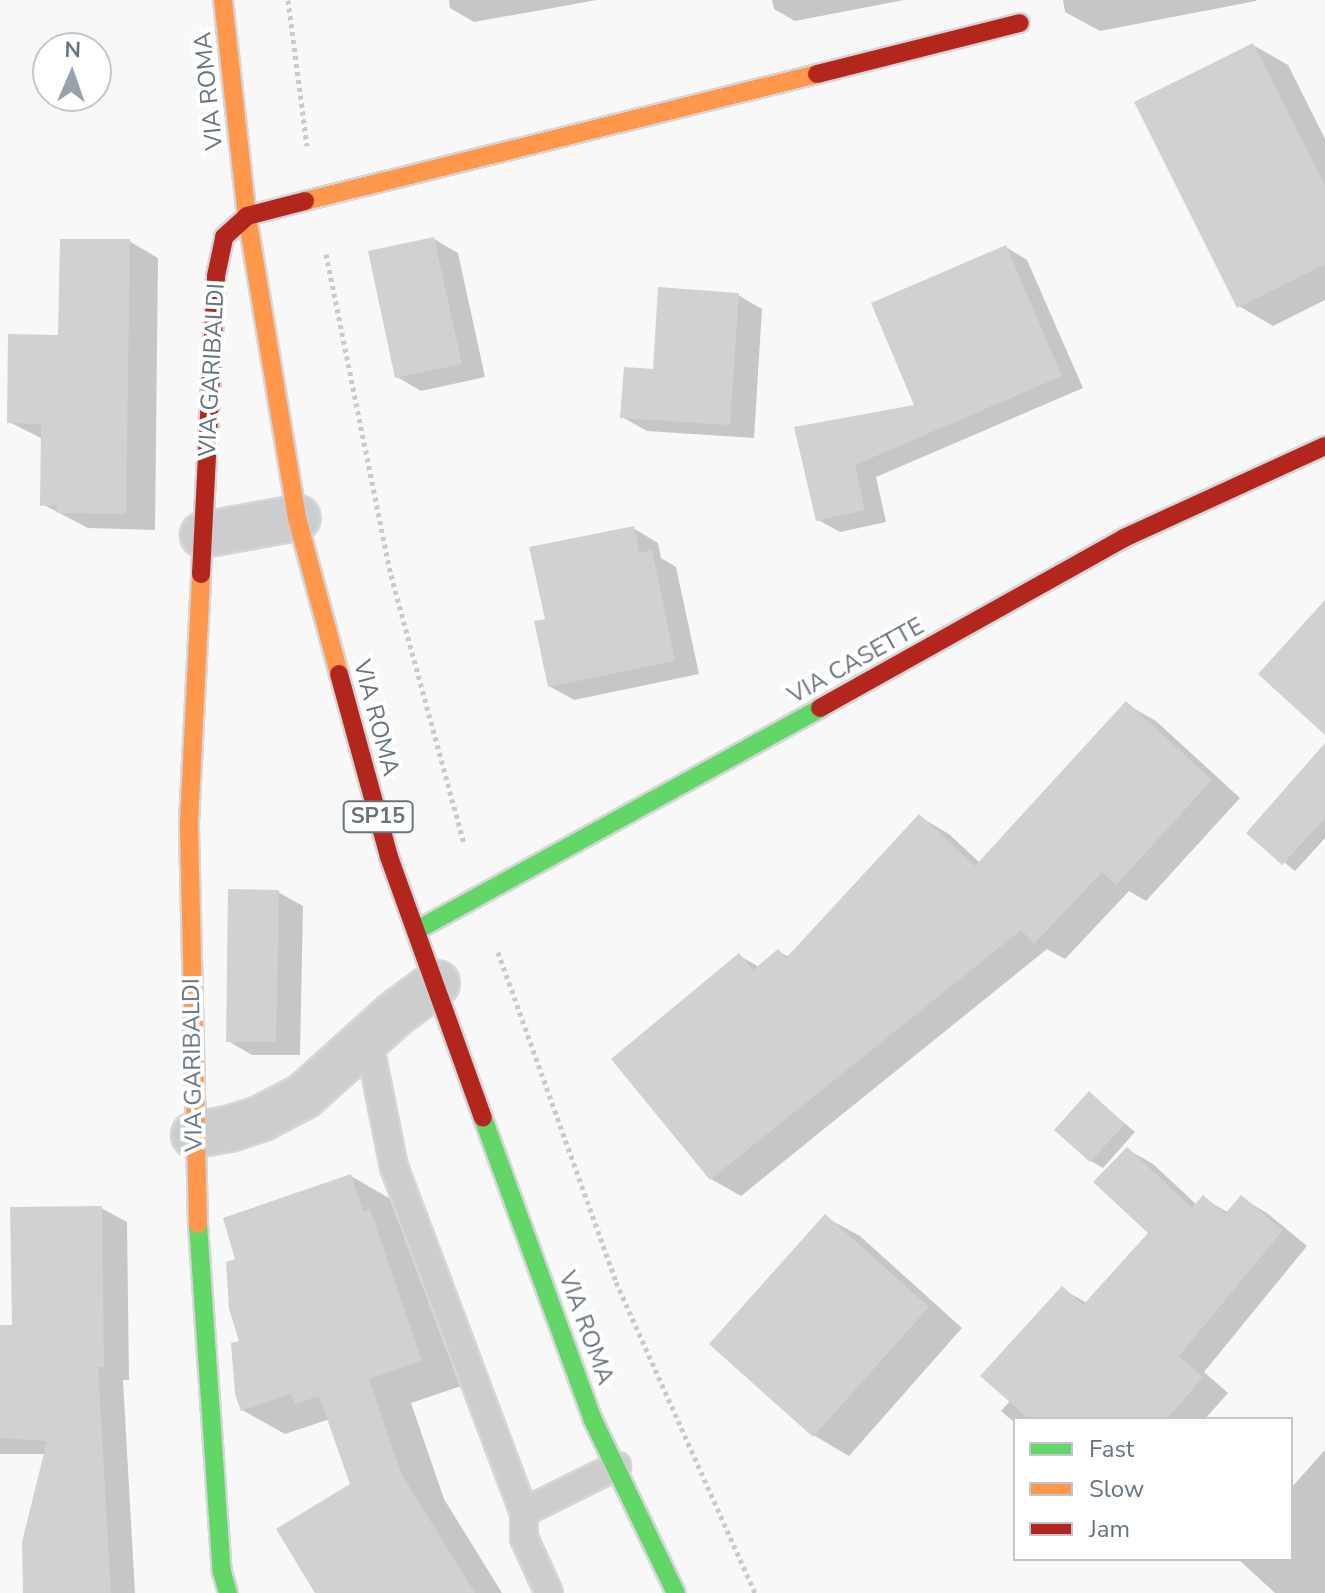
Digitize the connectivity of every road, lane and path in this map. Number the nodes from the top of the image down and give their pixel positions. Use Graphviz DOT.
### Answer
graph roads {
  1 [pos="223,0"];
  2 [pos="288,0"];
  3 [pos="1020,23"];
  4 [pos="314,199"];
  5 [pos="247,216"];
  6 [pos="1325,446"];
  7 [pos="297,518"];
  8 [pos="203,535"];
  9 [pos="479,899"];
  10 [pos="417,930"];
  11 [pos="437,983"];
  12 [pos="368,1037"];
  13 [pos="194,1135"];
  14 [pos="617,1466"];
  15 [pos="524,1512"];
  16 [pos="228,1593"];
  17 [pos="549,1593"];
  18 [pos="676,1593"];
  19 [pos="755,1593"];
  1 -- 5 [label="street, VIA ROMA / SP15"];
  2 -- 4 [label="path"];
  3 -- 4 [label="street"];
  4 -- 5 [label="street"];
  4 -- 9 [label="path"];
  5 -- 7 [label="street, VIA ROMA / SP15"];
  5 -- 8 [label="street, VIA GARIBALDI"];
  6 -- 9 [label="street, VIA CASETTE"];
  7 -- 8 [label="street"];
  7 -- 10 [label="street, VIA ROMA / SP15"];
  8 -- 13 [label="street, VIA GARIBALDI"];
  9 -- 10 [label="street, VIA CASETTE"];
  9 -- 19 [label="path"];
  10 -- 11 [label="street, VIA ROMA / SP15"];
  11 -- 12 [label="street"];
  11 -- 14 [label="street, VIA ROMA / SP15"];
  12 -- 13 [label="street"];
  12 -- 15 [label="lane"];
  13 -- 16 [label="street, VIA GARIBALDI"];
  14 -- 15 [label="lane"];
  14 -- 18 [label="street, VIA ROMA / SP15"];
  15 -- 17 [label="lane"];
}
